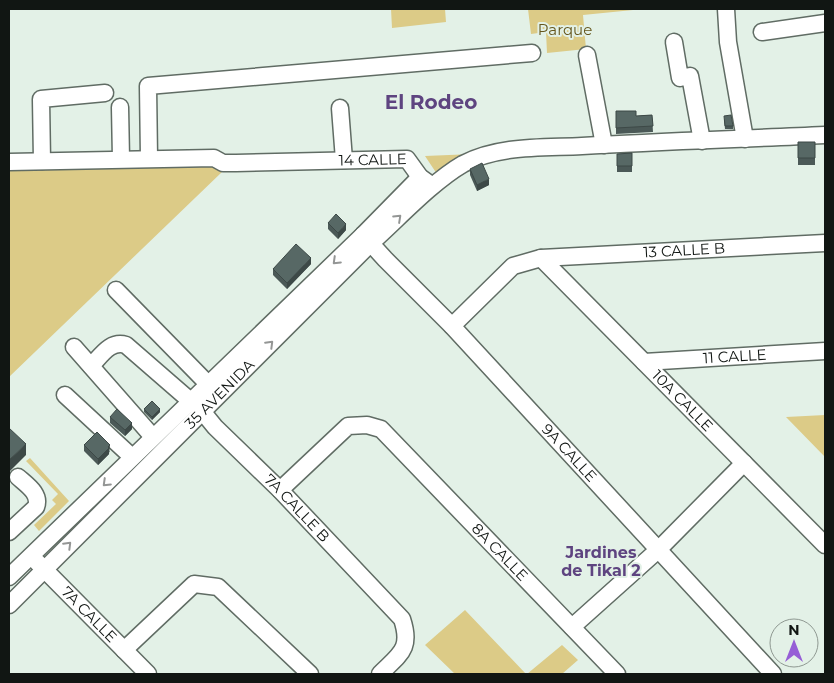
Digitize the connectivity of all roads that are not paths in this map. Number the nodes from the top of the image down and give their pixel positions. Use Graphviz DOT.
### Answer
graph roads {
  1 [pos="726,9"];
  2 [pos="825,23"];
  3 [pos="762,32"];
  4 [pos="674,42"];
  5 [pos="532,53"];
  6 [pos="587,54"];
  7 [pos="105,93"];
  8 [pos="120,108"];
  9 [pos="340,108"];
  10 [pos="825,135"];
  11 [pos="745,139"];
  12 [pos="702,141"];
  13 [pos="604,145"];
  14 [pos="149,158"];
  15 [pos="120,159"];
  16 [pos="344,160"];
  17 [pos="42,161"];
  18 [pos="9,162"];
  19 [pos="420,177"];
  20 [pos="433,187"];
  21 [pos="367,239"];
  22 [pos="825,243"];
  23 [pos="541,258"];
  24 [pos="116,290"];
  25 [pos="452,326"];
  26 [pos="74,348"];
  27 [pos="825,351"];
  28 [pos="644,362"];
  29 [pos="91,366"];
  30 [pos="208,384"];
  31 [pos="65,395"];
  32 [pos="197,405"];
  33 [pos="153,437"];
  34 [pos="132,458"];
  35 [pos="744,463"];
  36 [pos="18,477"];
  37 [pos="280,490"];
  38 [pos="9,532"];
  39 [pos="825,545"];
  40 [pos="658,550"];
  41 [pos="30,555"];
  42 [pos="44,569"];
  43 [pos="9,576"];
  44 [pos="9,605"];
  45 [pos="572,627"];
  46 [pos="124,650"];
  47 [pos="148,674"];
  48 [pos="310,674"];
  49 [pos="380,674"];
  50 [pos="617,674"];
  51 [pos="773,674"];
  1 -- 11 [label="street"];
  2 -- 3 [label="street"];
  4 -- 12 [label="street"];
  5 -- 14 [label="street"];
  6 -- 13 [label="street"];
  7 -- 17 [label="street"];
  8 -- 15 [label="street"];
  9 -- 16 [label="street"];
  10 -- 11 [label="street"];
  11 -- 12 [label="street"];
  12 -- 13 [label="street"];
  13 -- 20 [label="street"];
  14 -- 15 [label="street, 14 CALLE"];
  14 -- 16 [label="street, 14 CALLE"];
  15 -- 17 [label="street, 14 CALLE"];
  16 -- 19 [label="street, 14 CALLE"];
  17 -- 18 [label="street, 14 CALLE"];
  19 -- 20 [label="street, 14 CALLE"];
  19 -- 21 [label="street, 35 AVENIDA"];
  21 -- 20 [label="street, 35 AVENIDA, one-way"];
  21 -- 25 [label="street, 9A CALLE"];
  21 -- 30 [label="street, 35 AVENIDA, one-way"];
  32 -- 21 [label="street, 35 AVENIDA, one-way"];
  22 -- 23 [label="street, 13 CALLE B"];
  23 -- 25 [label="street, 13 CALLE B"];
  23 -- 28 [label="street, 10A CALLE"];
  24 -- 30 [label="street"];
  25 -- 40 [label="street, 9A CALLE"];
  26 -- 29 [label="street"];
  27 -- 28 [label="street, 11 CALLE"];
  28 -- 35 [label="street, 10A CALLE"];
  29 -- 32 [label="street, 7A CALLE B"];
  29 -- 33 [label="street"];
  30 -- 32 [label="street, 35 AVENIDA"];
  31 -- 34 [label="street"];
  32 -- 33 [label="street, 35 AVENIDA"];
  32 -- 37 [label="street, 7A CALLE B"];
  42 -- 32 [label="street, 35 AVENIDA, one-way"];
  33 -- 34 [label="street, 35 AVENIDA"];
  34 -- 41 [label="street, 35 AVENIDA, one-way"];
  35 -- 39 [label="street, 10A CALLE"];
  35 -- 40 [label="street"];
  36 -- 38 [label="street"];
  37 -- 45 [label="street, 8A CALLE"];
  37 -- 49 [label="street, 7A CALLE B"];
  40 -- 45 [label="street"];
  40 -- 51 [label="street, 9A CALLE"];
  41 -- 42 [label="street, 7A CALLE"];
  41 -- 43 [label="street, 35 AVENIDA"];
  42 -- 44 [label="street, 35 AVENIDA"];
  42 -- 46 [label="street, 7A CALLE"];
  45 -- 50 [label="street, 8A CALLE"];
  46 -- 47 [label="street, 7A CALLE"];
  46 -- 48 [label="street"];
}
